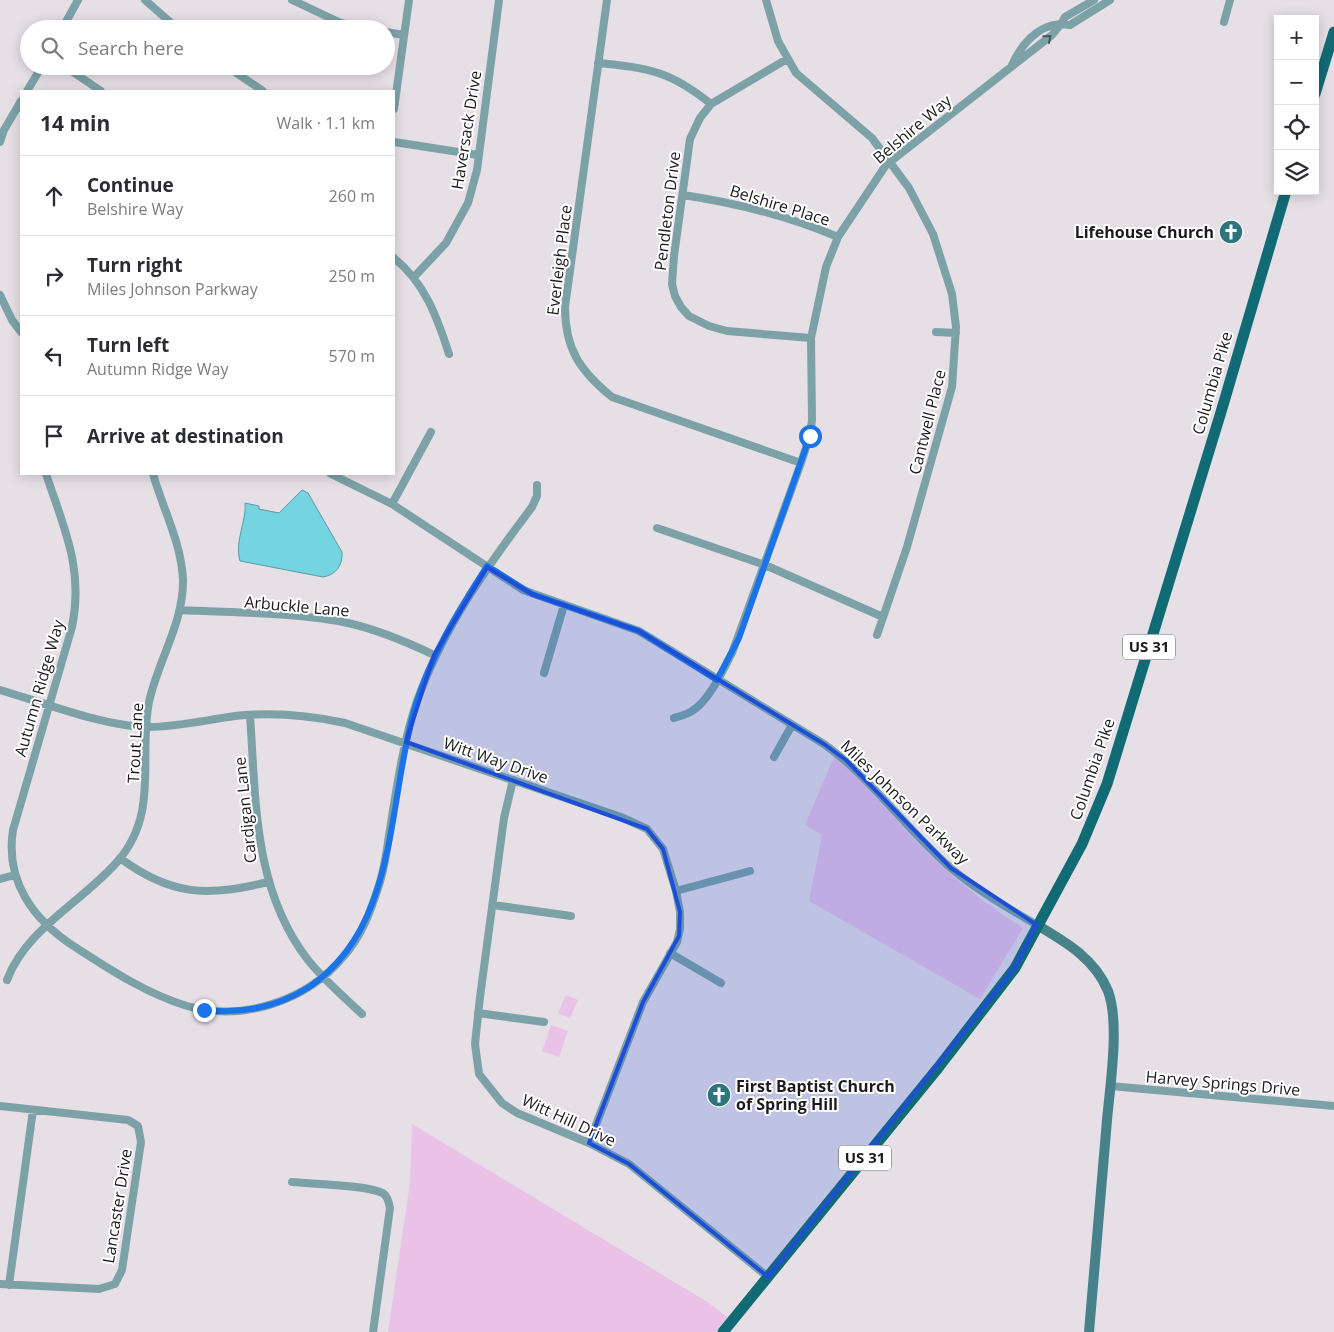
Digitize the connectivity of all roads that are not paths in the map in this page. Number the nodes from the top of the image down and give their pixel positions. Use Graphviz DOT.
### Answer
graph roads {
  1 [pos="78,0"];
  2 [pos="145,0"];
  3 [pos="292,0"];
  4 [pos="409,0"];
  5 [pos="499,0"];
  6 [pos="607,0"];
  7 [pos="766,0"];
  8 [pos="1094,0"];
  9 [pos="1110,0"];
  10 [pos="1230,0"];
  11 [pos="67,20"];
  12 [pos="168,20"];
  13 [pos="335,20"];
  14 [pos="1224,22"];
  15 [pos="1062,24"];
  16 [pos="1334,32"];
  17 [pos="395,34"];
  18 [pos="404,35"];
  19 [pos="787,60"];
  20 [pos="598,63"];
  21 [pos="37,75"];
  22 [pos="77,75"];
  23 [pos="239,75"];
  24 [pos="1319,81"];
  25 [pos="28,90"];
  26 [pos="100,90"];
  27 [pos="261,90"];
  28 [pos="395,102"];
  29 [pos="20,103"];
  30 [pos="711,104"];
  31 [pos="0,142"];
  32 [pos="395,142"];
  33 [pos="478,155"];
  34 [pos="890,161"];
  35 [pos="683,195"];
  36 [pos="1285,195"];
  37 [pos="838,238"];
  38 [pos="395,259"];
  39 [pos="414,276"];
  40 [pos="0,295"];
  41 [pos="20,331"];
  42 [pos="936,332"];
  43 [pos="956,333"];
  44 [pos="811,338"];
  45 [pos="449,354"];
  46 [pos="431,432"];
  47 [pos="801,463"];
  48 [pos="46,475"];
  49 [pos="153,475"];
  50 [pos="334,475"];
  51 [pos="537,485"];
  52 [pos="392,504"];
  53 [pos="657,528"];
  54 [pos="765,565"];
  55 [pos="487,566"];
  56 [pos="564,605"];
  57 [pos="180,610"];
  58 [pos="883,617"];
  59 [pos="877,635"];
  60 [pos="434,655"];
  61 [pos="544,673"];
  62 [pos="717,680"];
  63 [pos="0,690"];
  64 [pos="50,705"];
  65 [pos="250,715"];
  66 [pos="674,718"];
  67 [pos="792,725"];
  68 [pos="147,727"];
  69 [pos="406,742"];
  70 [pos="774,756"];
  71 [pos="513,780"];
  72 [pos="120,858"];
  73 [pos="750,870"];
  74 [pos="15,875"];
  75 [pos="0,879"];
  76 [pos="268,882"];
  77 [pos="676,890"];
  78 [pos="493,905"];
  79 [pos="571,916"];
  80 [pos="1037,925"];
  81 [pos="46,926"];
  82 [pos="670,953"];
  83 [pos="323,977"];
  84 [pos="7,980"];
  85 [pos="721,982"];
  86 [pos="478,1013"];
  87 [pos="362,1014"];
  88 [pos="544,1022"];
  89 [pos="1110,1086"];
  90 [pos="0,1106"];
  91 [pos="1334,1106"];
  92 [pos="33,1110"];
  93 [pos="589,1143"];
  94 [pos="292,1182"];
  95 [pos="768,1276"];
  96 [pos="4,1284"];
  97 [pos="373,1332"];
  98 [pos="723,1332"];
  99 [pos="1089,1332"];
  1 -- 11 [label="street"];
  2 -- 12 [label="street"];
  3 -- 13 [label="street"];
  4 -- 18 [label="street"];
  5 -- 33 [label="street, Haversack Drive"];
  6 -- 20 [label="street, Everleigh Place"];
  7 -- 19 [label="street, Cantwell Place"];
  8 -- 15 [label="street, Belshire Way"];
  9 -- 15 [label="street, Belshire Way"];
  10 -- 14 [label="street"];
  15 -- 34 [label="street, Belshire Way"];
  16 -- 24 [label="main road"];
  17 -- 18 [label="street"];
  18 -- 28 [label="street"];
  19 -- 30 [label="street, Pendleton Drive"];
  19 -- 34 [label="street, Cantwell Place"];
  20 -- 30 [label="street"];
  20 -- 47 [label="street, Everleigh Place"];
  21 -- 25 [label="street"];
  22 -- 26 [label="street"];
  23 -- 27 [label="street"];
  29 -- 31 [label="street"];
  30 -- 35 [label="street, Pendleton Drive"];
  32 -- 33 [label="street"];
  33 -- 39 [label="street, Haversack Drive"];
  34 -- 37 [label="street, Belshire Way"];
  34 -- 43 [label="street, Cantwell Place"];
  35 -- 37 [label="street, Belshire Place"];
  35 -- 44 [label="street, Pendleton Drive"];
  36 -- 80 [label="main road, Columbia Pike / US 31"];
  37 -- 44 [label="street, Belshire Way"];
  38 -- 39 [label="street"];
  39 -- 45 [label="street"];
  40 -- 41 [label="street"];
  42 -- 43 [label="street"];
  43 -- 58 [label="street, Cantwell Place"];
  44 -- 47 [label="street, Belshire Way"];
  46 -- 52 [label="street"];
  47 -- 54 [label="street, Belshire Way"];
  48 -- 64 [label="street, Autumn Ridge Way"];
  49 -- 57 [label="street, Trout Lane"];
  50 -- 52 [label="street, Miles Johnson Parkway"];
  51 -- 55 [label="street, Autumn Ridge Way"];
  52 -- 55 [label="street, Miles Johnson Parkway"];
  53 -- 54 [label="street"];
  54 -- 58 [label="street"];
  54 -- 62 [label="street, Belshire Way"];
  55 -- 56 [label="street, Miles Johnson Parkway"];
  55 -- 60 [label="street, Autumn Ridge Way"];
  56 -- 61 [label="street"];
  56 -- 62 [label="street, Miles Johnson Parkway"];
  57 -- 60 [label="street, Arbuckle Lane"];
  57 -- 68 [label="street, Trout Lane"];
  58 -- 59 [label="street, Cantwell Place"];
  60 -- 69 [label="street, Autumn Ridge Way"];
  62 -- 66 [label="street, Belshire Way"];
  62 -- 67 [label="street, Miles Johnson Parkway"];
  63 -- 64 [label="street, Witt Way Drive"];
  64 -- 68 [label="street, Witt Way Drive"];
  64 -- 74 [label="street, Autumn Ridge Way"];
  65 -- 68 [label="street, Witt Way Drive"];
  65 -- 69 [label="street, Witt Way Drive"];
  65 -- 76 [label="street, Cardigan Lane"];
  67 -- 70 [label="street"];
  67 -- 80 [label="street, Miles Johnson Parkway"];
  68 -- 72 [label="street, Trout Lane"];
  69 -- 71 [label="street, Witt Way Drive"];
  69 -- 83 [label="street, Autumn Ridge Way"];
  71 -- 77 [label="street, Witt Way Drive"];
  71 -- 78 [label="street, Witt Hill Drive"];
  72 -- 76 [label="street"];
  72 -- 81 [label="street, Trout Lane"];
  73 -- 77 [label="street"];
  74 -- 75 [label="street"];
  74 -- 81 [label="street, Autumn Ridge Way"];
  76 -- 83 [label="street, Cardigan Lane"];
  77 -- 82 [label="street, Witt Way Drive"];
  78 -- 79 [label="street"];
  78 -- 86 [label="street, Witt Hill Drive"];
  80 -- 89 [label="main road"];
  80 -- 95 [label="main road, Columbia Pike / US 31"];
  81 -- 83 [label="street, Autumn Ridge Way"];
  81 -- 84 [label="street, Trout Lane"];
  82 -- 85 [label="street"];
  82 -- 93 [label="street, Witt Way Drive"];
  83 -- 87 [label="street, Cardigan Lane"];
  86 -- 88 [label="street"];
  86 -- 93 [label="street, Witt Hill Drive"];
  89 -- 91 [label="street, Harvey Springs Drive"];
  89 -- 99 [label="main road"];
  90 -- 92 [label="street, Lancaster Drive"];
  92 -- 96 [label="street"];
  92 -- 96 [label="street, Lancaster Drive"];
  93 -- 95 [label="street, Witt Hill Drive"];
  94 -- 97 [label="street"];
  95 -- 98 [label="main road, US 31"];
}
